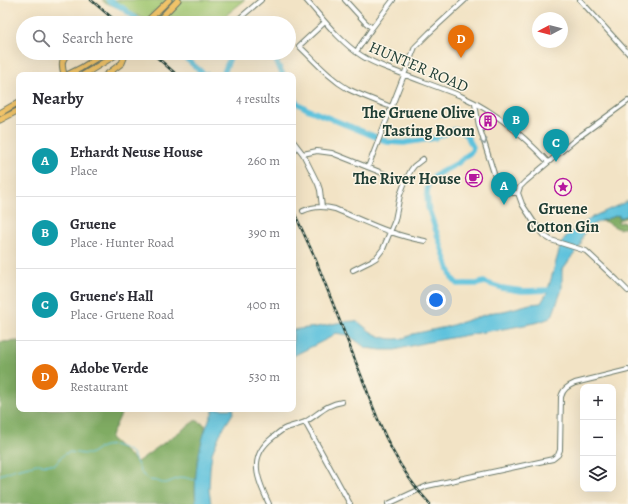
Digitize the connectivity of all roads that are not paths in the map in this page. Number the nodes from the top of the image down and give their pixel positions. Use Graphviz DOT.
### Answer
graph roads {
  1 [pos="169,0"];
  2 [pos="178,0"];
  3 [pos="261,0"];
  4 [pos="306,0"];
  5 [pos="346,0"];
  6 [pos="393,0"];
  7 [pos="465,0"];
  8 [pos="582,1"];
  9 [pos="154,16"];
  10 [pos="163,16"];
  11 [pos="242,16"];
  12 [pos="325,22"];
  13 [pos="372,28"];
  14 [pos="356,52"];
  15 [pos="628,53"];
  16 [pos="63,60"];
  17 [pos="94,60"];
  18 [pos="109,60"];
  19 [pos="123,60"];
  20 [pos="64,72"];
  21 [pos="72,72"];
  22 [pos="88,72"];
  23 [pos="110,72"];
  24 [pos="404,75"];
  25 [pos="628,101"];
  26 [pos="16,104"];
  27 [pos="475,104"];
  28 [pos="391,107"];
  29 [pos="16,112"];
  30 [pos="0,113"];
  31 [pos="0,120"];
  32 [pos="296,145"];
  33 [pos="303,154"];
  34 [pos="423,159"];
  35 [pos="548,162"];
  36 [pos="368,167"];
  37 [pos="405,182"];
  38 [pos="518,193"];
  39 [pos="322,207"];
  40 [pos="303,211"];
  41 [pos="390,232"];
  42 [pos="424,241"];
  43 [pos="353,270"];
  44 [pos="628,291"];
  45 [pos="628,370"];
  46 [pos="342,402"];
  47 [pos="305,422"];
  48 [pos="269,504"];
  49 [pos="350,504"];
  50 [pos="388,504"];
  1 -- 9 [label="main road"];
  2 -- 10 [label="main road"];
  3 -- 11 [label="street"];
  4 -- 12 [label="street, HUNTER ROAD"];
  5 -- 13 [label="street"];
  6 -- 13 [label="street"];
  7 -- 24 [label="street"];
  8 -- 15 [label="street"];
  12 -- 14 [label="street, HUNTER ROAD"];
  12 -- 28 [label="street"];
  13 -- 14 [label="street"];
  14 -- 24 [label="street, HUNTER ROAD"];
  16 -- 20 [label="main road"];
  17 -- 21 [label="main road"];
  18 -- 22 [label="main road"];
  19 -- 23 [label="main road"];
  24 -- 27 [label="street, HUNTER ROAD"];
  24 -- 28 [label="street"];
  25 -- 35 [label="street"];
  26 -- 30 [label="main road"];
  27 -- 35 [label="street, HUNTER ROAD"];
  27 -- 38 [label="street, one-way"];
  28 -- 36 [label="street"];
  29 -- 31 [label="main road"];
  32 -- 33 [label="street"];
  33 -- 36 [label="street"];
  33 -- 39 [label="street"];
  34 -- 37 [label="street"];
  35 -- 38 [label="street"];
  36 -- 37 [label="street"];
  37 -- 41 [label="street"];
  38 -- 44 [label="street"];
  39 -- 40 [label="street"];
  39 -- 41 [label="street"];
  41 -- 42 [label="street"];
  41 -- 43 [label="street"];
  45 -- 50 [label="street"];
  46 -- 47 [label="street"];
  47 -- 48 [label="street"];
  47 -- 49 [label="street"];
}
